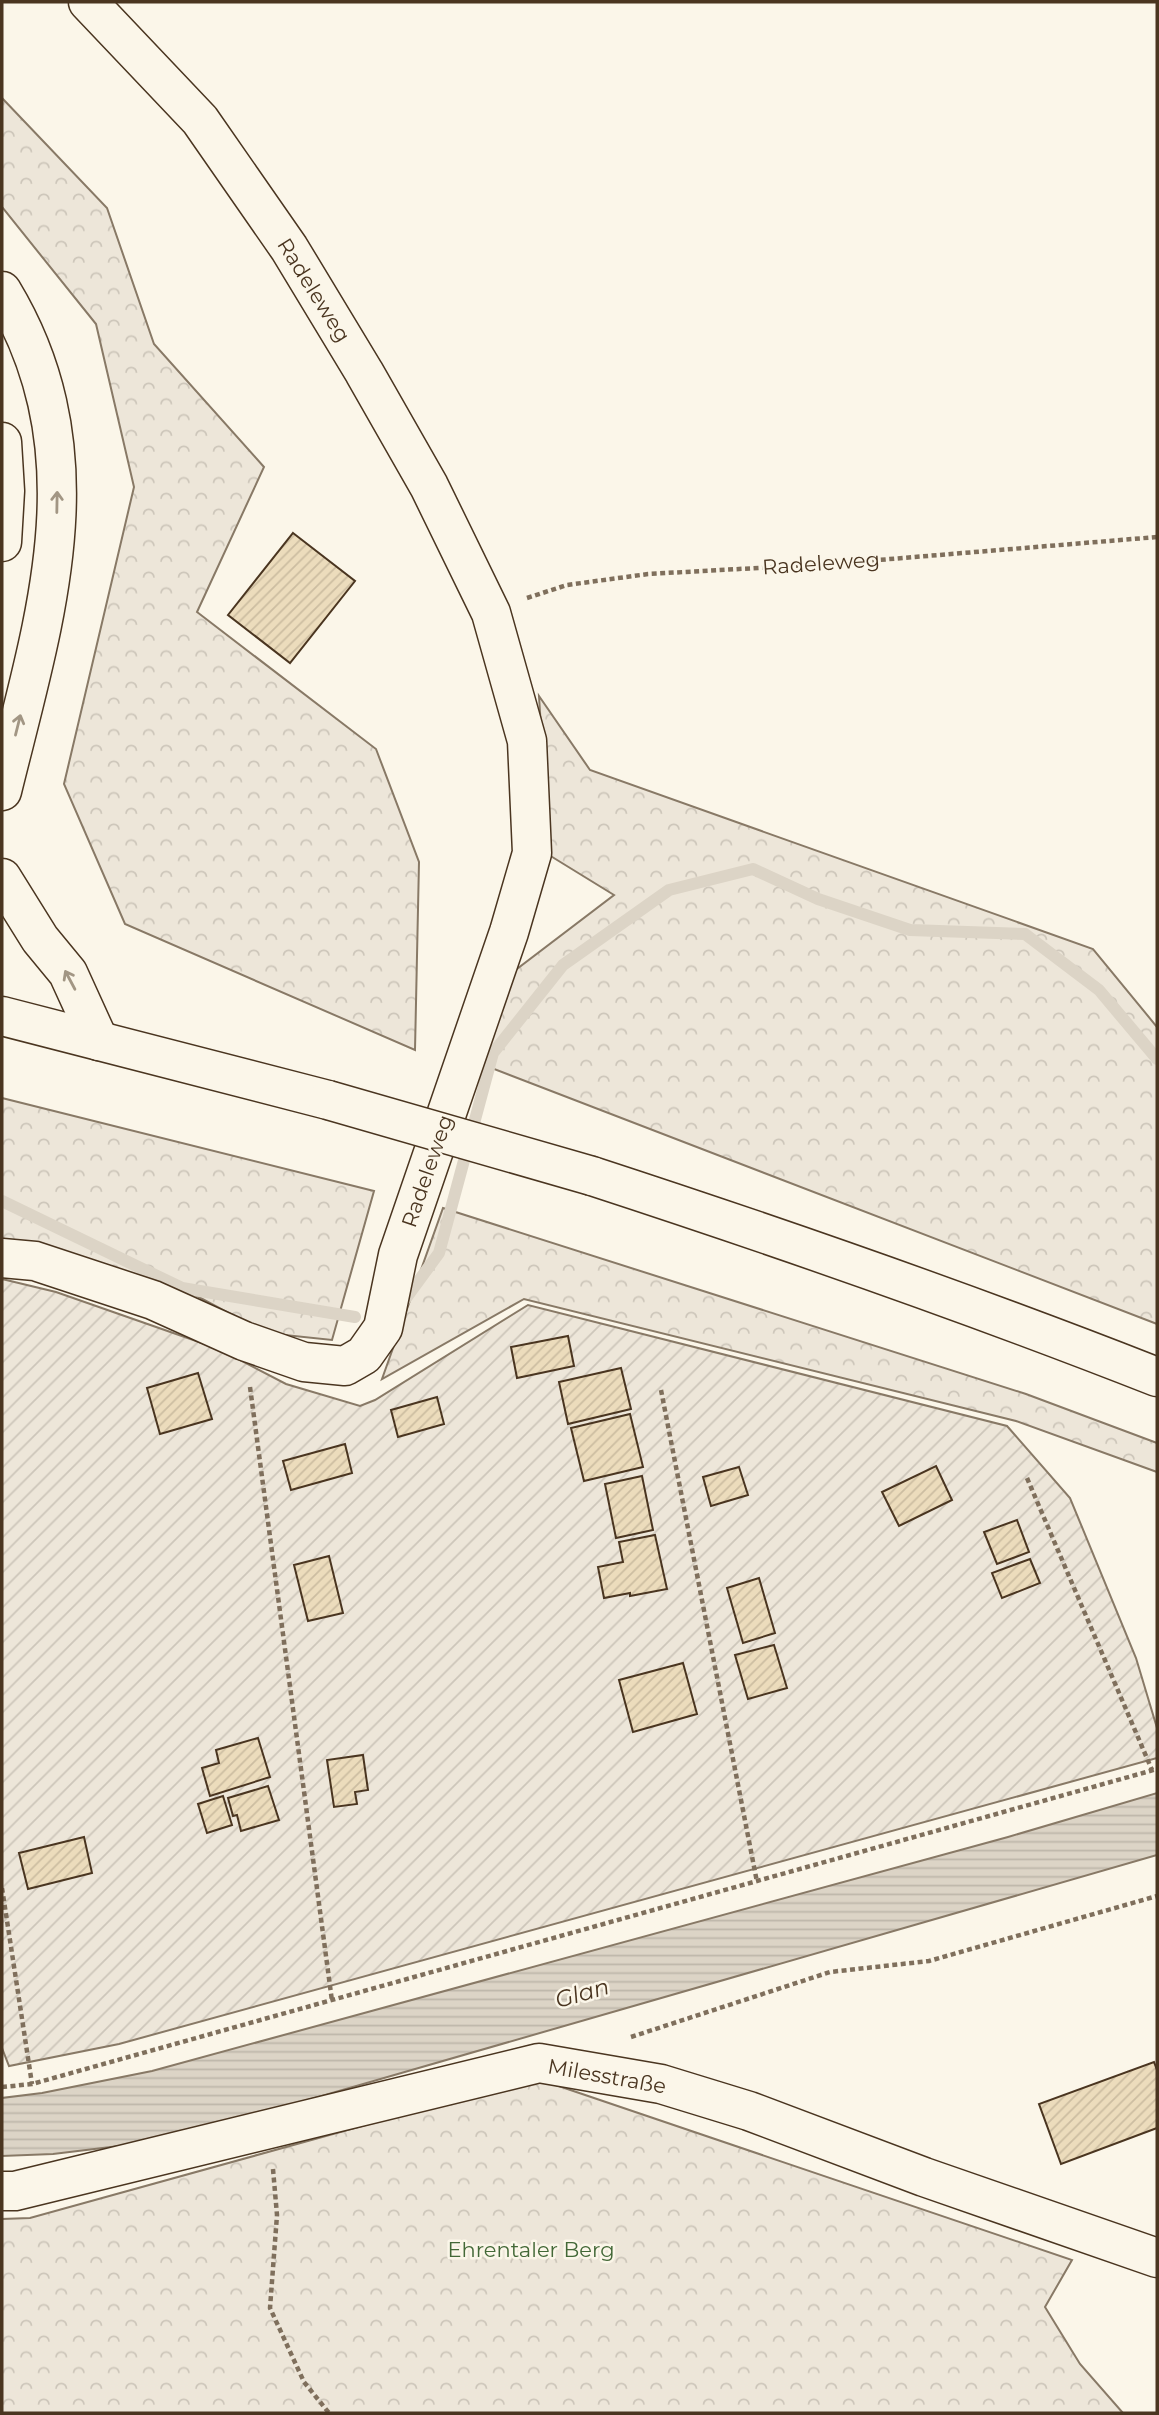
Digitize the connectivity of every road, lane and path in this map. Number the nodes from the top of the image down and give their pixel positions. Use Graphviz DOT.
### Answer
graph roads {
  1 [pos="88,2"];
  2 [pos="2,291"];
  3 [pos="2,442"];
  4 [pos="1157,537"];
  5 [pos="2,542"];
  6 [pos="491,612"];
  7 [pos="2,791"];
  8 [pos="2,878"];
  9 [pos="2,1016"];
  10 [pos="99,1041"];
  11 [pos="2,1258"];
  12 [pos="244,1341"];
  13 [pos="1157,1377"];
  14 [pos="661,1390"];
  15 [pos="1027,1478"];
  16 [pos="1155,1770"];
  17 [pos="757,1882"];
  18 [pos="2,1888"];
  19 [pos="1157,1896"];
  20 [pos="332,2001"];
  21 [pos="627,2038"];
  22 [pos="32,2084"];
  23 [pos="2,2087"];
  24 [pos="232,2138"];
  25 [pos="2,2192"];
  26 [pos="1157,2258"];
  27 [pos="329,2413"];
  1 -- 6 [label="main road, Radeleweg"];
  7 -- 2 [label="main road, one-way"];
  3 -- 5 [label="main road"];
  4 -- 6 [label="path, Radeleweg"];
  6 -- 12 [label="main road, Radeleweg"];
  10 -- 8 [label="main road, one-way"];
  9 -- 10 [label="main road"];
  10 -- 13 [label="main road, bridge"];
  11 -- 12 [label="main road, Radeleweg"];
  12 -- 20 [label="path"];
  14 -- 17 [label="path"];
  15 -- 16 [label="path"];
  16 -- 17 [label="path"];
  17 -- 20 [label="path"];
  18 -- 22 [label="path"];
  19 -- 21 [label="path"];
  20 -- 22 [label="path"];
  22 -- 23 [label="path"];
  24 -- 25 [label="main road, Milesstraße"];
  24 -- 26 [label="main road, Milesstraße"];
  24 -- 27 [label="path"];
}
